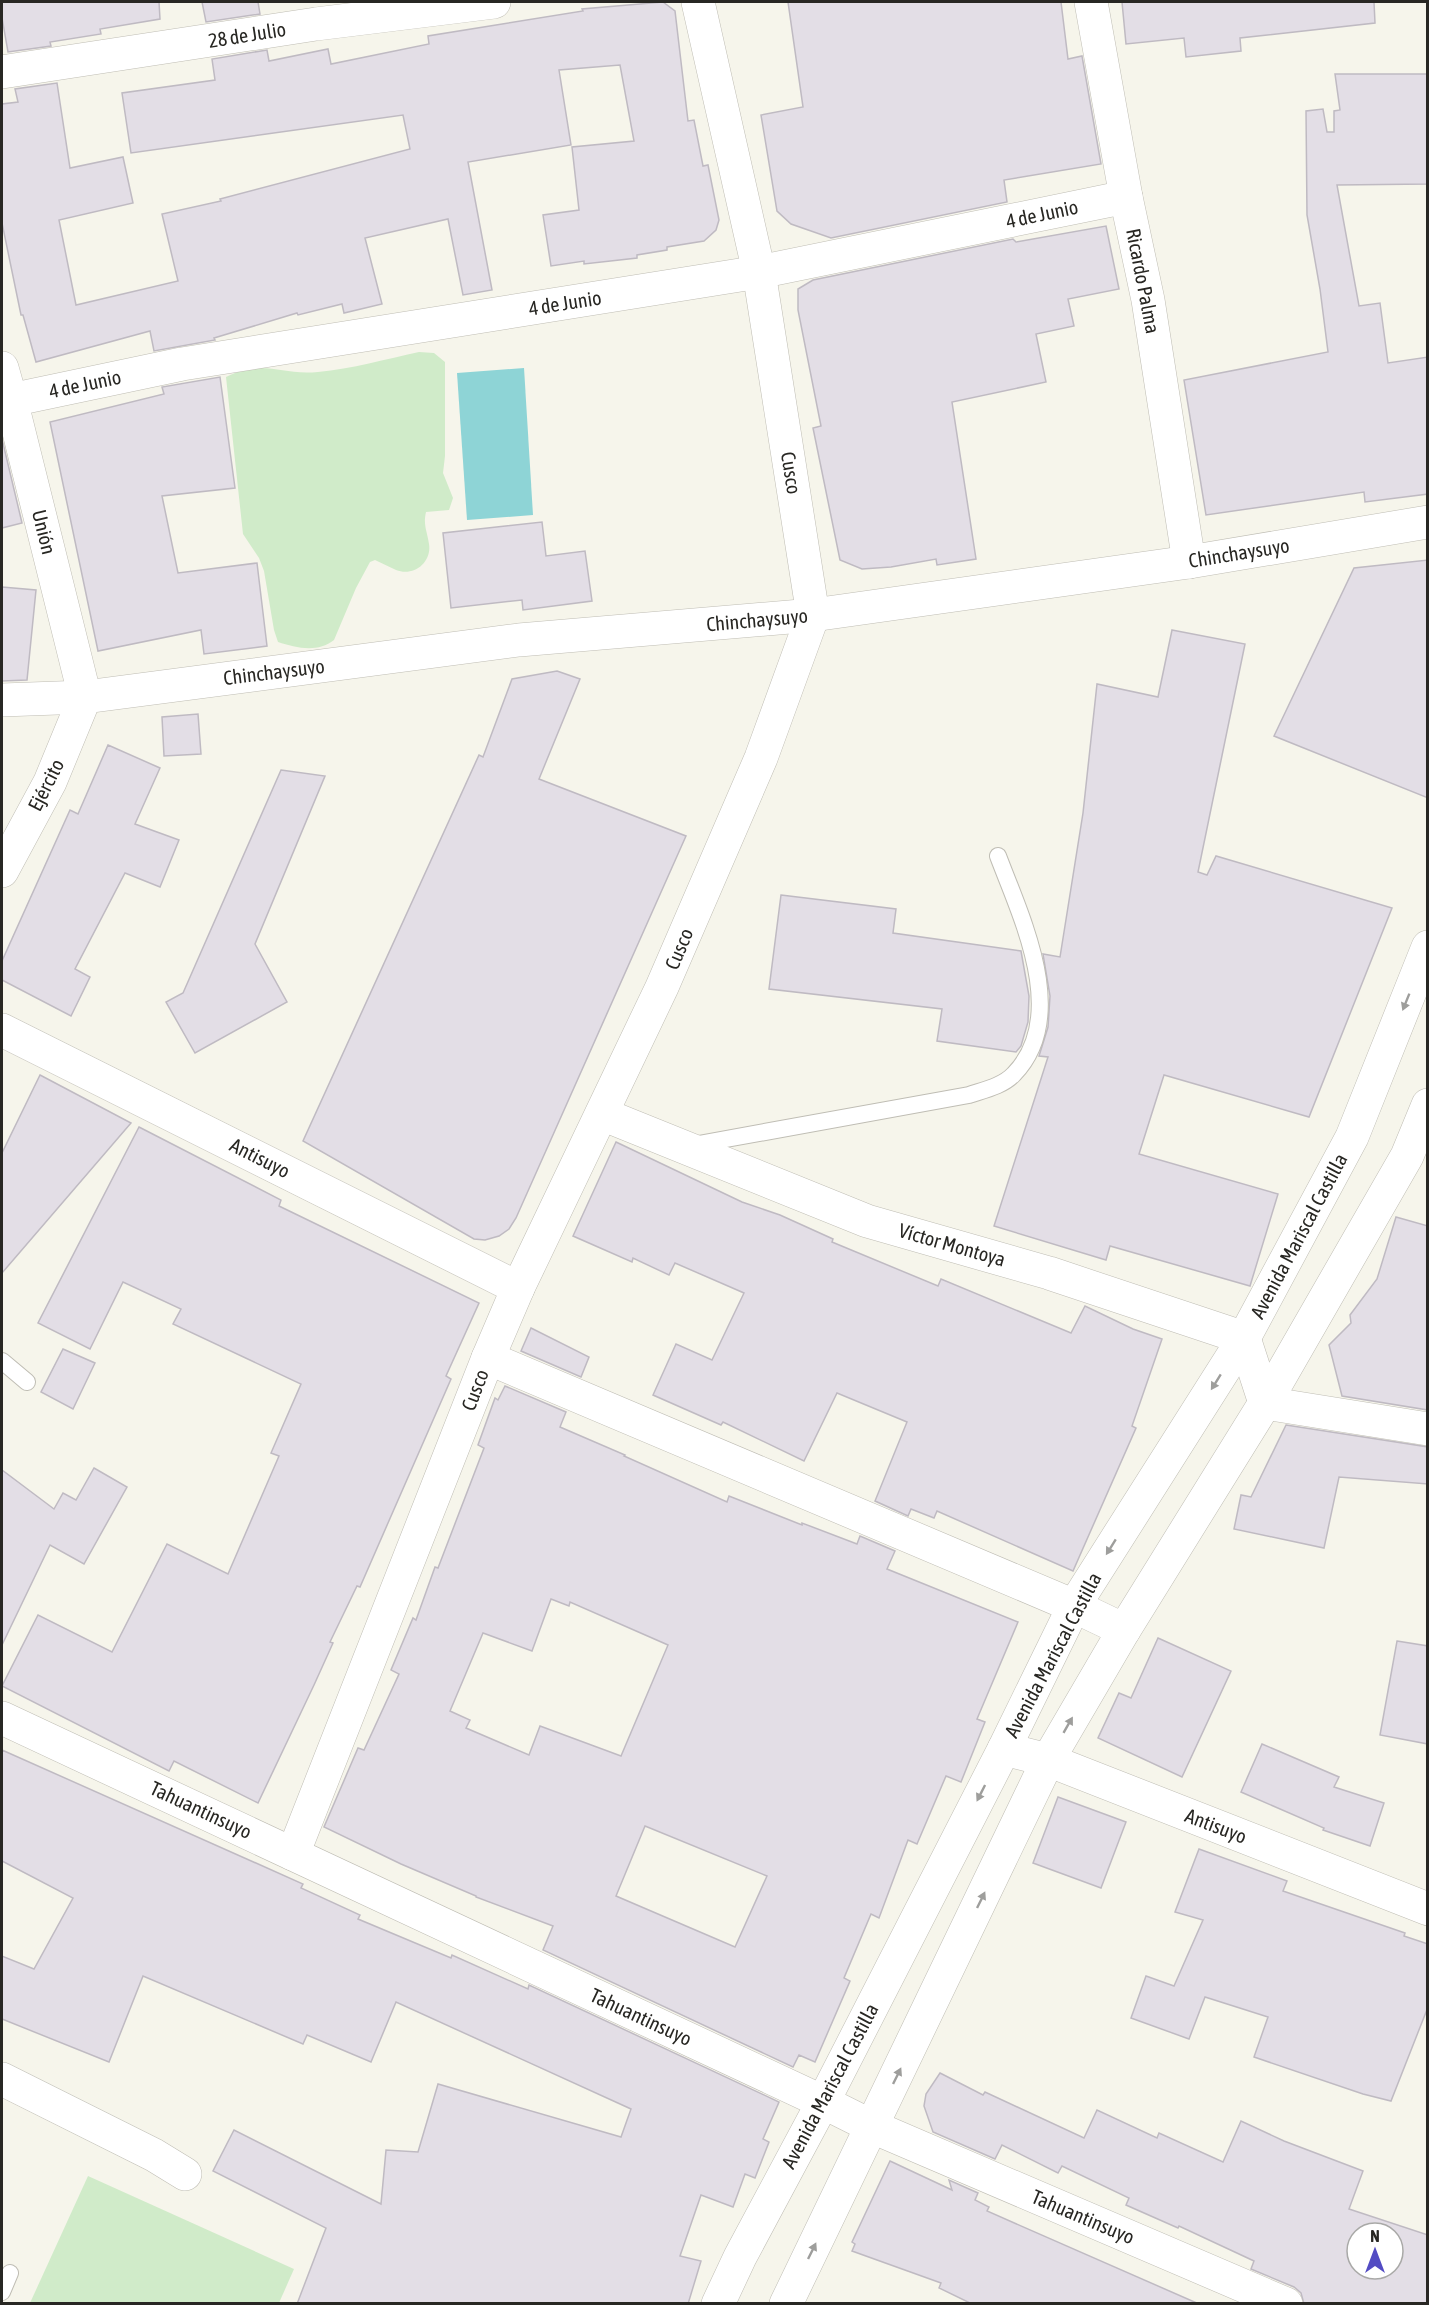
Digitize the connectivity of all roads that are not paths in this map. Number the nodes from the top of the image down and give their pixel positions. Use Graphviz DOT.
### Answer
graph roads {
  1 [pos="494,2"];
  2 [pos="698,2"];
  3 [pos="1091,2"];
  4 [pos="2,72"];
  5 [pos="1126,197"];
  6 [pos="759,272"];
  7 [pos="2,368"];
  8 [pos="7,399"];
  9 [pos="1428,522"];
  10 [pos="1189,561"];
  11 [pos="813,615"];
  12 [pos="85,697"];
  13 [pos="2,700"];
  14 [pos="998,856"];
  15 [pos="2,871"];
  16 [pos="1428,947"];
  17 [pos="2,1030"];
  18 [pos="1428,1106"];
  19 [pos="602,1114"];
  20 [pos="684,1147"];
  21 [pos="518,1288"];
  22 [pos="1244,1338"];
  23 [pos="488,1358"];
  24 [pos="2,1361"];
  25 [pos="27,1382"];
  26 [pos="1265,1403"];
  27 [pos="1428,1429"];
  28 [pos="1074,1606"];
  29 [pos="1124,1630"];
  30 [pos="2,1718"];
  31 [pos="1004,1749"];
  32 [pos="1048,1760"];
  33 [pos="293,1854"];
  34 [pos="1428,1909"];
  35 [pos="2,2079"];
  36 [pos="823,2102"];
  37 [pos="873,2127"];
  38 [pos="185,2174"];
  39 [pos="9,2273"];
  40 [pos="2,2292"];
  41 [pos="718,2304"];
  42 [pos="786,2304"];
  43 [pos="1286,2304"];
  1 -- 4 [label="street, 28 de Julio"];
  2 -- 6 [label="street, Cusco"];
  3 -- 5 [label="street, Ricardo Palma"];
  5 -- 6 [label="street, 4 de Junio"];
  5 -- 10 [label="street, Ricardo Palma"];
  6 -- 8 [label="street, 4 de Junio"];
  6 -- 11 [label="street, Cusco"];
  7 -- 8 [label="street, Unión"];
  8 -- 12 [label="street, Unión"];
  9 -- 10 [label="street, Chinchaysuyo"];
  10 -- 11 [label="street, Chinchaysuyo"];
  11 -- 12 [label="street, Chinchaysuyo"];
  11 -- 19 [label="street, Cusco"];
  12 -- 13 [label="street, Chinchaysuyo"];
  12 -- 15 [label="street, Ejército"];
  14 -- 20 [label="lane"];
  16 -- 22 [label="street, Avenida Mariscal Castilla, one-way"];
  17 -- 21 [label="street, Antisuyo"];
  18 -- 26 [label="street"];
  19 -- 20 [label="street, Víctor Montoya"];
  19 -- 21 [label="street, Cusco"];
  20 -- 22 [label="street, Víctor Montoya"];
  21 -- 23 [label="street, Cusco"];
  22 -- 26 [label="street"];
  22 -- 28 [label="street, Avenida Mariscal Castilla, one-way"];
  23 -- 28 [label="street"];
  23 -- 33 [label="street, Cusco"];
  24 -- 25 [label="lane"];
  26 -- 27 [label="street"];
  26 -- 29 [label="street"];
  28 -- 29 [label="street"];
  28 -- 31 [label="street, Avenida Mariscal Castilla"];
  32 -- 29 [label="street, one-way"];
  30 -- 33 [label="street, Tahuantinsuyo"];
  31 -- 32 [label="street, Antisuyo"];
  31 -- 36 [label="street, Avenida Mariscal Castilla, one-way"];
  32 -- 34 [label="street, Antisuyo"];
  37 -- 32 [label="street, one-way"];
  33 -- 36 [label="street, Tahuantinsuyo"];
  35 -- 38 [label="street"];
  36 -- 37 [label="street, Tahuantinsuyo"];
  36 -- 41 [label="street, Avenida Mariscal Castilla"];
  42 -- 37 [label="street, one-way"];
  37 -- 43 [label="street, Tahuantinsuyo"];
  39 -- 40 [label="lane"];
}
